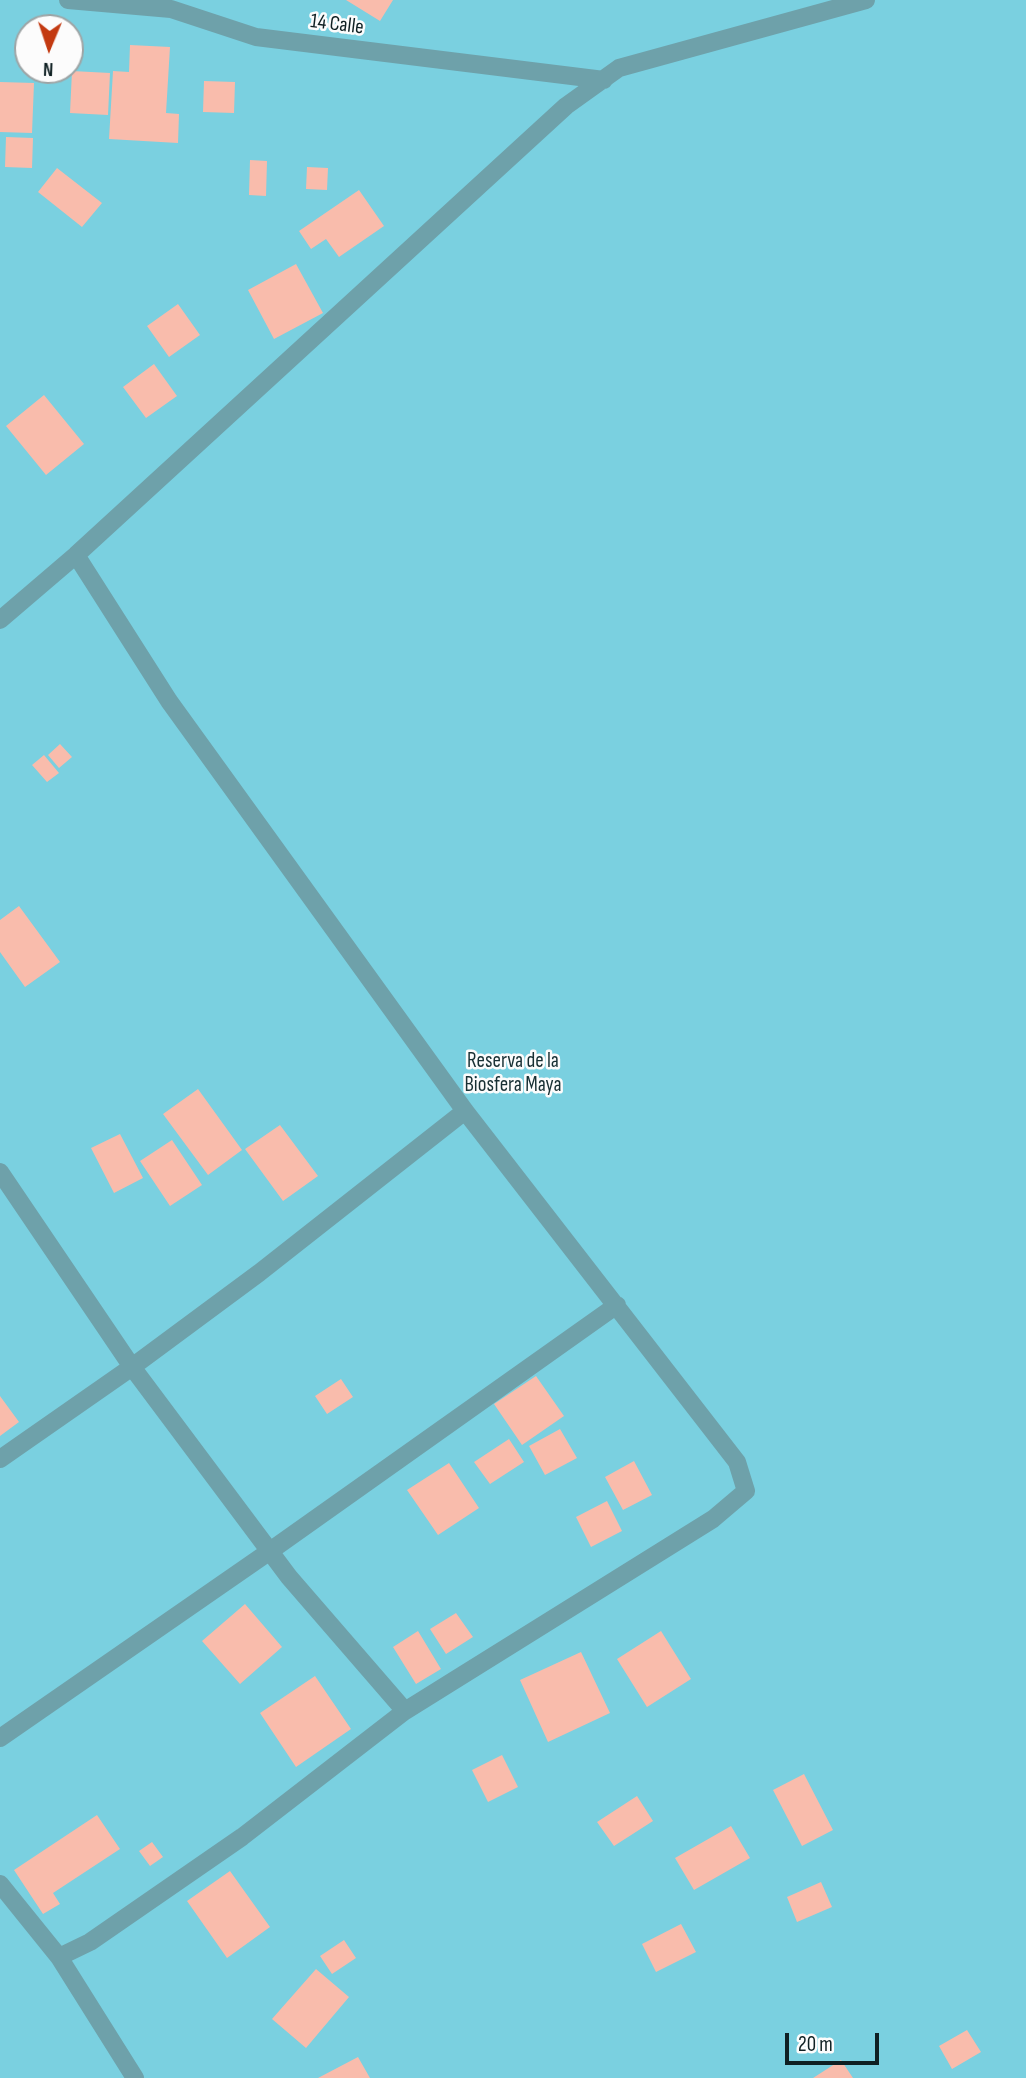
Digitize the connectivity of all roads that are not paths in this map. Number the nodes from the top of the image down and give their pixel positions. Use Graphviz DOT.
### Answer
graph roads {
  1 [pos="68,0"];
  2 [pos="866,0"];
  3 [pos="604,80"];
  4 [pos="76,555"];
  5 [pos="2,614"];
  6 [pos="465,1111"];
  7 [pos="0,1172"];
  8 [pos="617,1305"];
  9 [pos="132,1367"];
  10 [pos="0,1459"];
  11 [pos="270,1551"];
  12 [pos="405,1711"];
  13 [pos="0,1738"];
  14 [pos="0,1884"];
  15 [pos="59,1957"];
  16 [pos="135,2078"];
  1 -- 3 [label="street, 14 Calle"];
  2 -- 3 [label="street"];
  3 -- 4 [label="street"];
  4 -- 5 [label="street"];
  4 -- 6 [label="street"];
  6 -- 8 [label="street"];
  6 -- 9 [label="street"];
  7 -- 9 [label="street"];
  8 -- 11 [label="street"];
  8 -- 12 [label="street"];
  9 -- 10 [label="street"];
  9 -- 11 [label="street"];
  11 -- 12 [label="street"];
  11 -- 13 [label="street"];
  12 -- 15 [label="street"];
  14 -- 15 [label="street"];
  15 -- 16 [label="street"];
}
